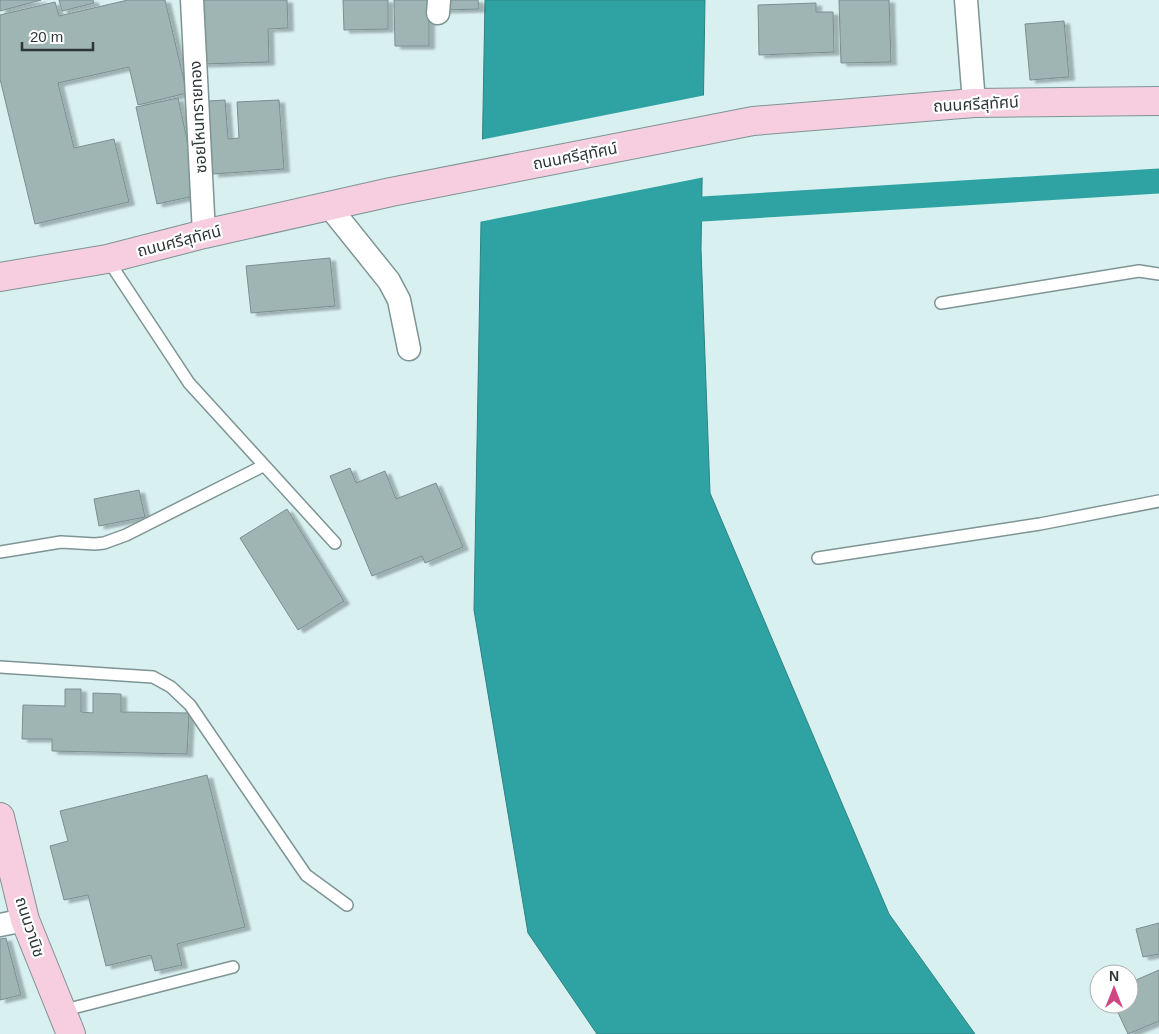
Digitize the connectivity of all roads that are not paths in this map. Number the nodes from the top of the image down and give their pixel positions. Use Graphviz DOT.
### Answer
graph roads {
  1 [pos="192,0"];
  2 [pos="966,0"];
  3 [pos="1159,101"];
  4 [pos="974,103"];
  5 [pos="328,205"];
  6 [pos="204,234"];
  7 [pos="107,259"];
  8 [pos="1159,274"];
  9 [pos="0,277"];
  10 [pos="941,303"];
  11 [pos="409,349"];
  12 [pos="263,466"];
  13 [pos="1159,501"];
  14 [pos="335,543"];
  15 [pos="0,552"];
  16 [pos="818,558"];
  17 [pos="0,668"];
  18 [pos="0,817"];
  19 [pos="347,905"];
  20 [pos="12,922"];
  21 [pos="233,967"];
  22 [pos="66,1023"];
  1 -- 6 [label="street, ซอยโหนทรายทอง"];
  2 -- 4 [label="street"];
  3 -- 4 [label="street, ถนนศรีสุทัศน์"];
  4 -- 5 [label="street, ถนนศรีสุทัศน์"];
  5 -- 6 [label="street, ถนนศรีสุทัศน์"];
  5 -- 11 [label="street"];
  6 -- 7 [label="street, ถนนศรีสุทัศน์"];
  7 -- 9 [label="street, ถนนศรีสุทัศน์"];
  7 -- 12 [label="lane"];
  8 -- 10 [label="lane"];
  12 -- 14 [label="lane"];
  12 -- 15 [label="lane"];
  13 -- 16 [label="lane"];
  17 -- 19 [label="lane"];
  18 -- 20 [label="street, ถนนวานิช"];
  20 -- 22 [label="street, ถนนวานิช"];
  21 -- 22 [label="lane"];
}
